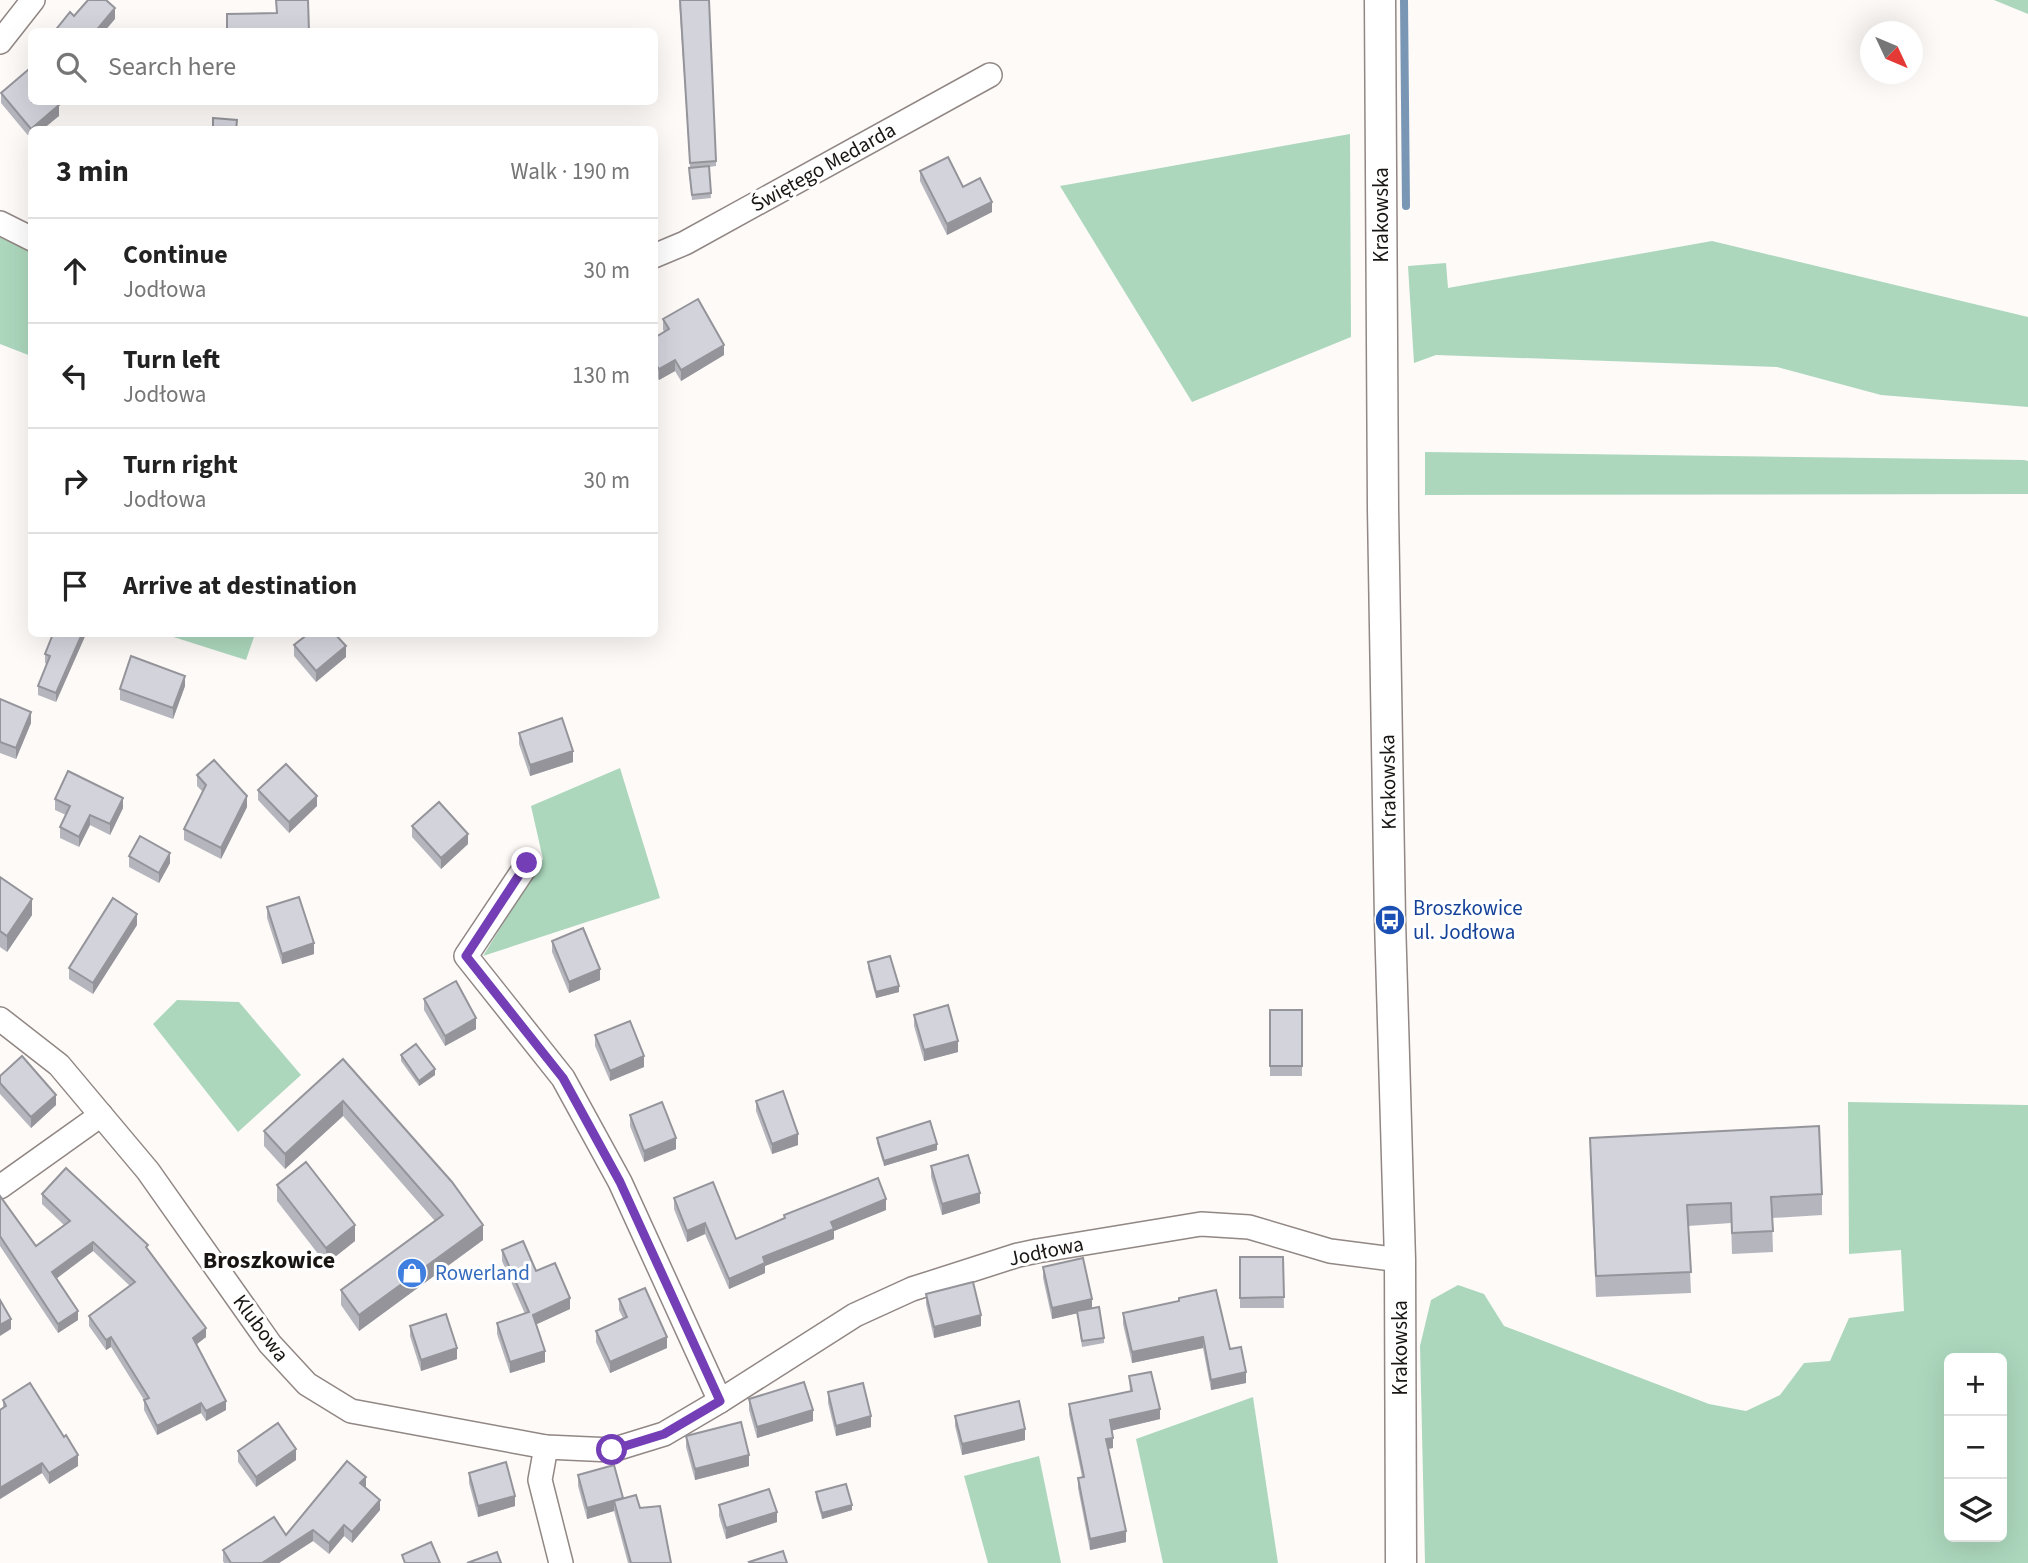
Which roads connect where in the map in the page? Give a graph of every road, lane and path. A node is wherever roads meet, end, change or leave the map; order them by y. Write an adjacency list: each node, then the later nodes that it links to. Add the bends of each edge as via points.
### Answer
1 (33, 0): 3 (street)
2 (1380, 0): 12 (street, Krakowska, via 1383,509)
3 (0, 42)
4 (990, 75): 7 (street, Świętego Medarda)
5 (0, 223): 6 (street)
6 (28, 237)
7 (658, 254)
8 (527, 863): 13 (street, via 466,956 563,1078 620,1182)
9 (0, 1019): 10 (street, Klubowa, via 60,1065)
10 (101, 1115): 11 (street); 14 (street, Klubowa, via 148,1171 270,1344 307,1384 351,1411)
11 (0, 1187)
12 (1400, 1260): 13 (street, Jodłowa, via 1330,1251 1249,1227 1201,1224 1018,1255 912,1289 855,1315); 16 (street, Krakowska)
13 (720, 1401): 14 (street, Jodłowa, via 664,1434 612,1450)
14 (546, 1447): 15 (street, via 540,1480)
15 (561, 1563)
16 (1401, 1563)

